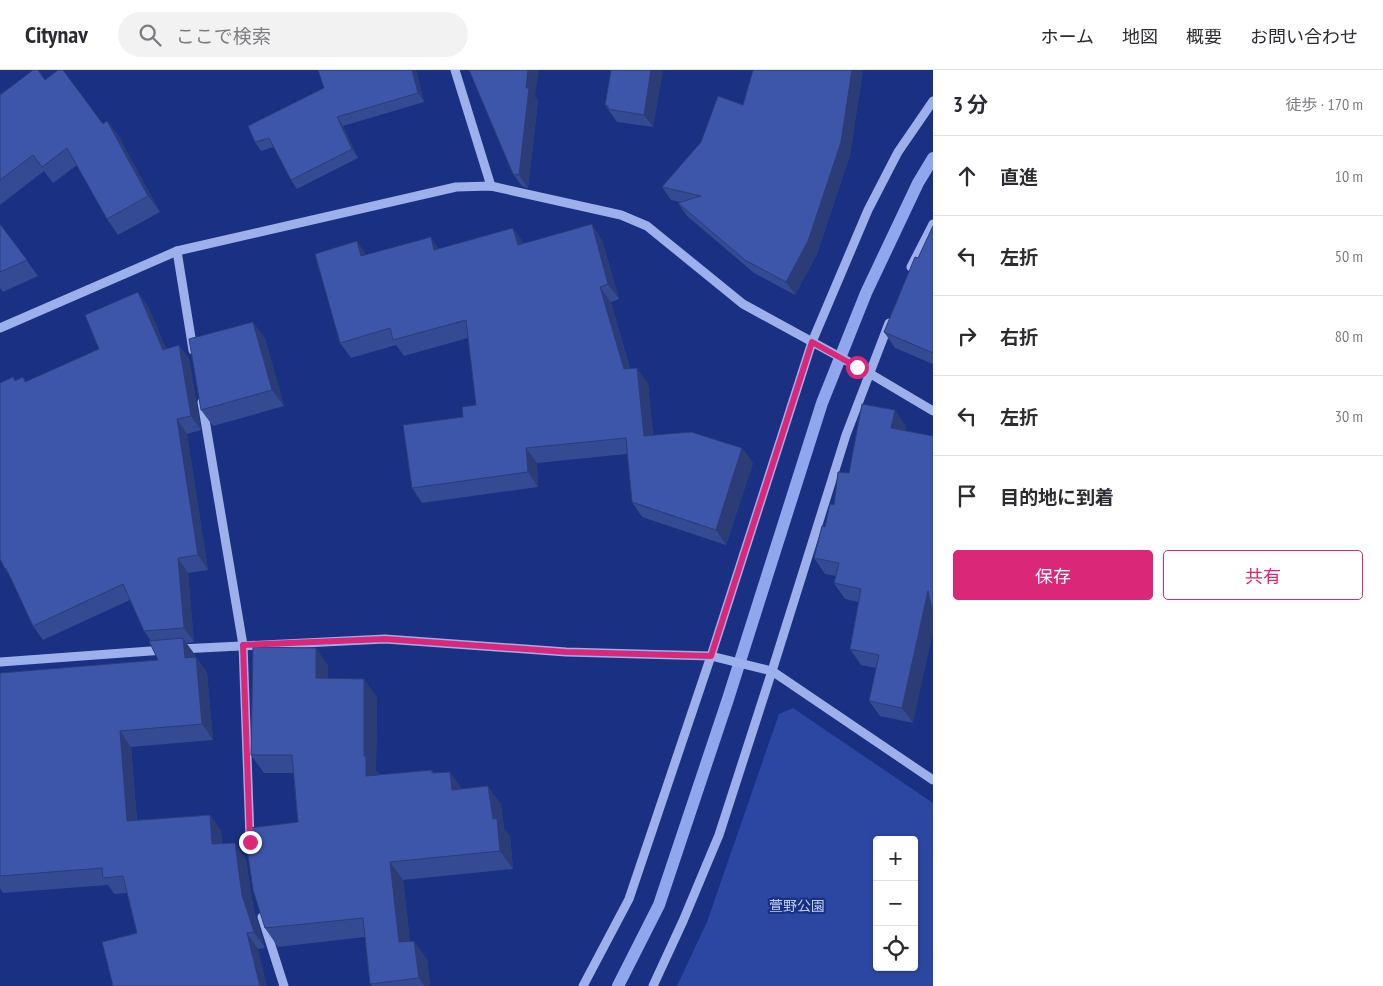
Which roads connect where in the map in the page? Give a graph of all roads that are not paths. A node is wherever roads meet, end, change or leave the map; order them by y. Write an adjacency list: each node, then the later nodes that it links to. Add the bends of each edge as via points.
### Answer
1 (456, 70): 3 (street)
2 (933, 101): 9 (street, via 898,152 868,210)
3 (491, 186): 5 (street, via 456,187); 9 (street, via 621,215 647,226 743,304)
4 (933, 224): 6 (street)
5 (177, 252): 8 (street); 10 (street)
6 (907, 276)
7 (894, 312): 11 (street)
8 (0, 328)
9 (812, 342): 11 (street); 15 (street)
10 (195, 360)
11 (869, 373): 13 (street); 17 (street, via 846,435)
12 (200, 389): 14 (street)
13 (933, 411)
14 (243, 645): 15 (street, via 385,639 566,652); 16 (street); 19 (street)
15 (711, 656): 17 (street); 22 (street, via 629,899)
16 (0, 662)
17 (772, 671): 18 (street); 23 (street, via 718,835 684,921)
18 (933, 780)
19 (252, 851)
20 (260, 910): 21 (street)
21 (284, 986)
22 (583, 986)
23 (653, 986)

